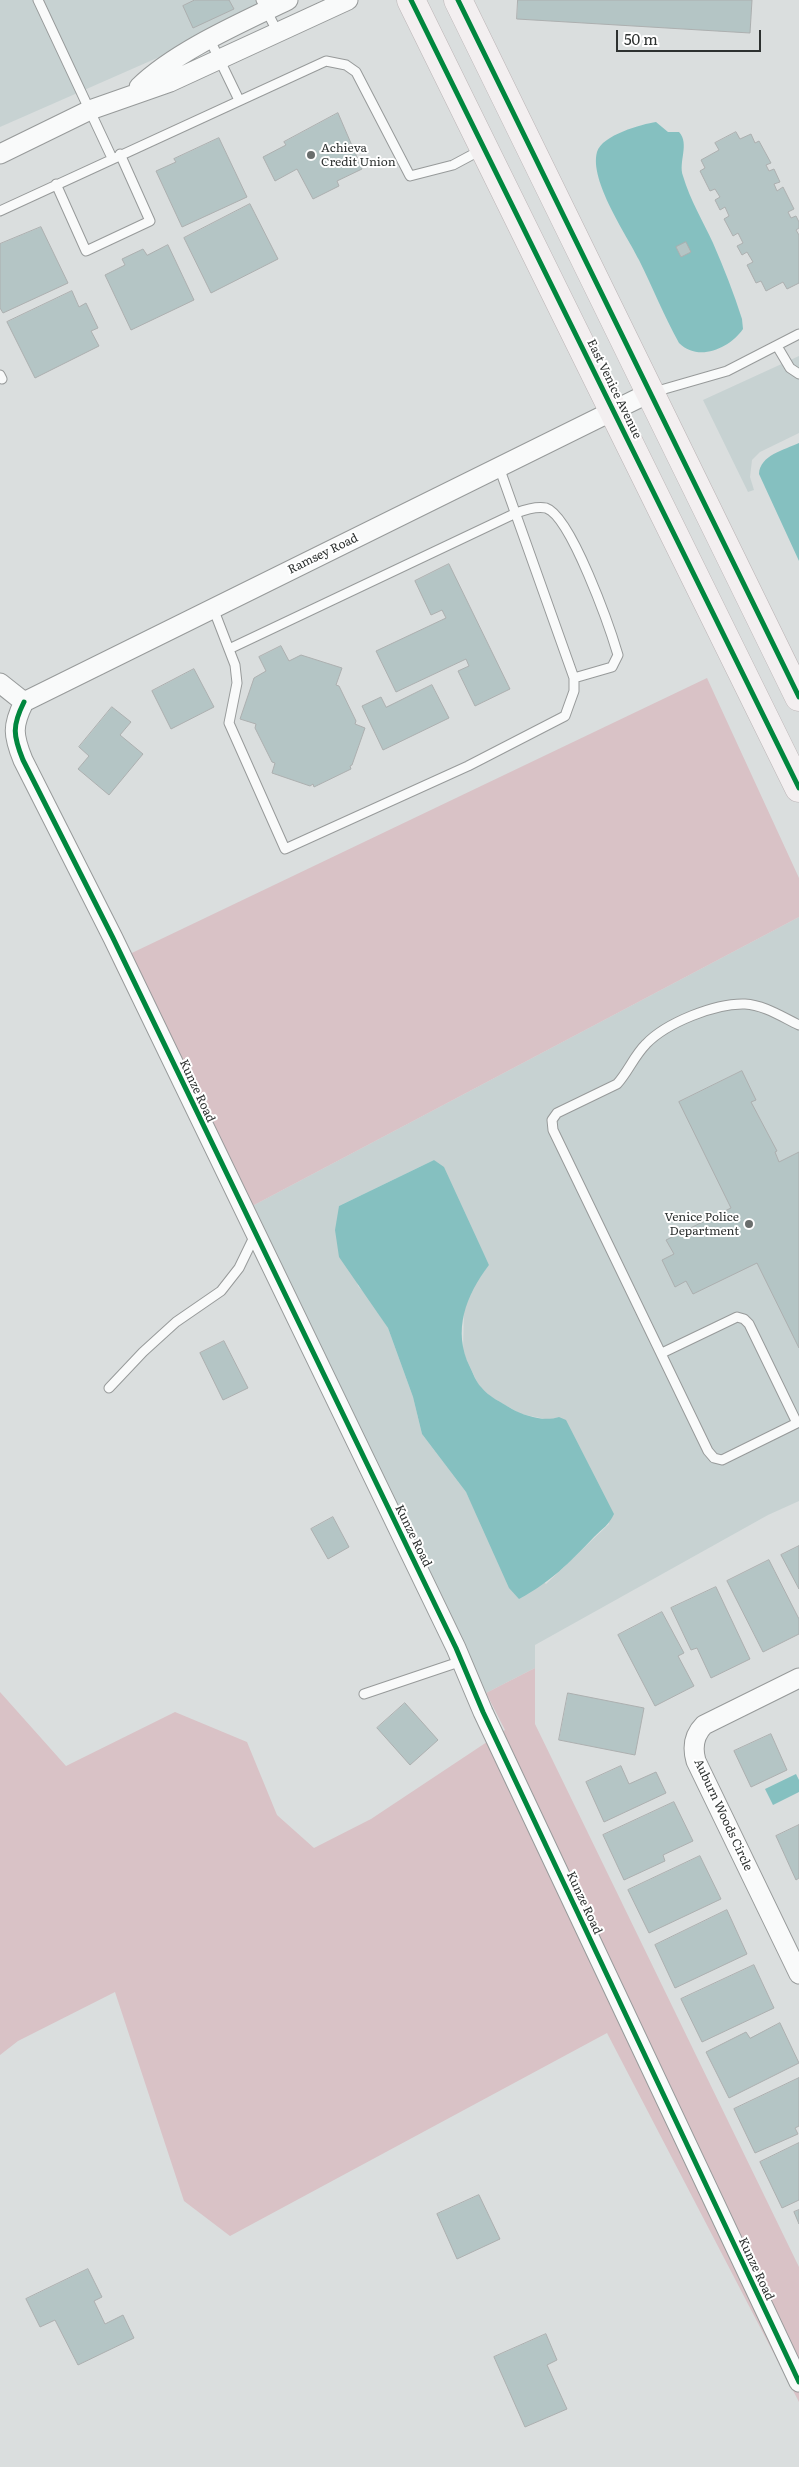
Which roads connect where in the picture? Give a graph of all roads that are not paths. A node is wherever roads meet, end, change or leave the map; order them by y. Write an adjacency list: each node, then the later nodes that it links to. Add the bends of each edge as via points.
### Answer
1 (38, 0): 12 (lane)
2 (288, 0): 6 (street)
3 (348, 0): 7 (street)
4 (411, 0): 13 (main road, East Venice Avenue)
5 (458, 0): 21 (main road)
6 (263, 5): 7 (lane); 8 (street)
7 (278, 33): 9 (street)
8 (210, 40): 9 (lane); 10 (street, via 170,63)
9 (220, 59): 10 (street, via 170,82); 11 (lane)
10 (132, 94): 12 (street)
11 (239, 100): 13 (lane, via 316,64 336,62 356,72 410,176 453,165); 15 (lane)
12 (90, 110): 14 (street); 15 (lane)
13 (484, 149): 22 (main road, East Venice Avenue)
14 (0, 154)
15 (116, 156): 16 (lane); 16 (lane, via 150,221 114,238 86,250)
16 (56, 184): 17 (lane)
17 (0, 211)
18 (799, 334): 19 (lane)
19 (777, 346): 20 (lane, via 790,368); 21 (lane, via 727,371)
20 (799, 374)
21 (649, 393): 22 (street, Ramsey Road); 29 (main road)
22 (613, 410): 23 (street, Ramsey Road); 30 (main road, East Venice Avenue)
23 (499, 467): 24 (lane); 25 (street, Ramsey Road)
24 (516, 513): 26 (lane); 27 (lane); 27 (lane, via 546,508 559,518 598,594 618,655 612,667)
25 (214, 608): 26 (lane); 31 (street, Ramsey Road)
26 (229, 649): 27 (lane, via 237,683 228,723 285,849 468,766 565,716 574,691)
27 (574, 678)
28 (0, 683): 31 (street)
29 (797, 687)
30 (754, 697): 32 (main road); 33 (main road, East Venice Avenue)
31 (24, 702): 35 (street, Kunze Road, via 15,720 15,733 23,760 113,938)
32 (799, 753)
33 (799, 788)
34 (799, 1025): 36 (lane, via 768,1010 745,1004 704,1011 647,1043 616,1084 557,1113 552,1120 553,1130)
35 (255, 1235): 37 (lane, via 239,1268 221,1291 176,1322); 39 (street, Kunze Road)
36 (662, 1353): 38 (lane, via 737,1317 744,1318); 38 (lane, via 714,1458 722,1460)
37 (108, 1388)
38 (798, 1423)
39 (462, 1662): 41 (lane); 43 (street, Kunze Road)
40 (799, 1678): 42 (street, Auburn Woods Circle, via 704,1725 693,1749)
41 (364, 1694)
42 (799, 1974)
43 (799, 2382)

